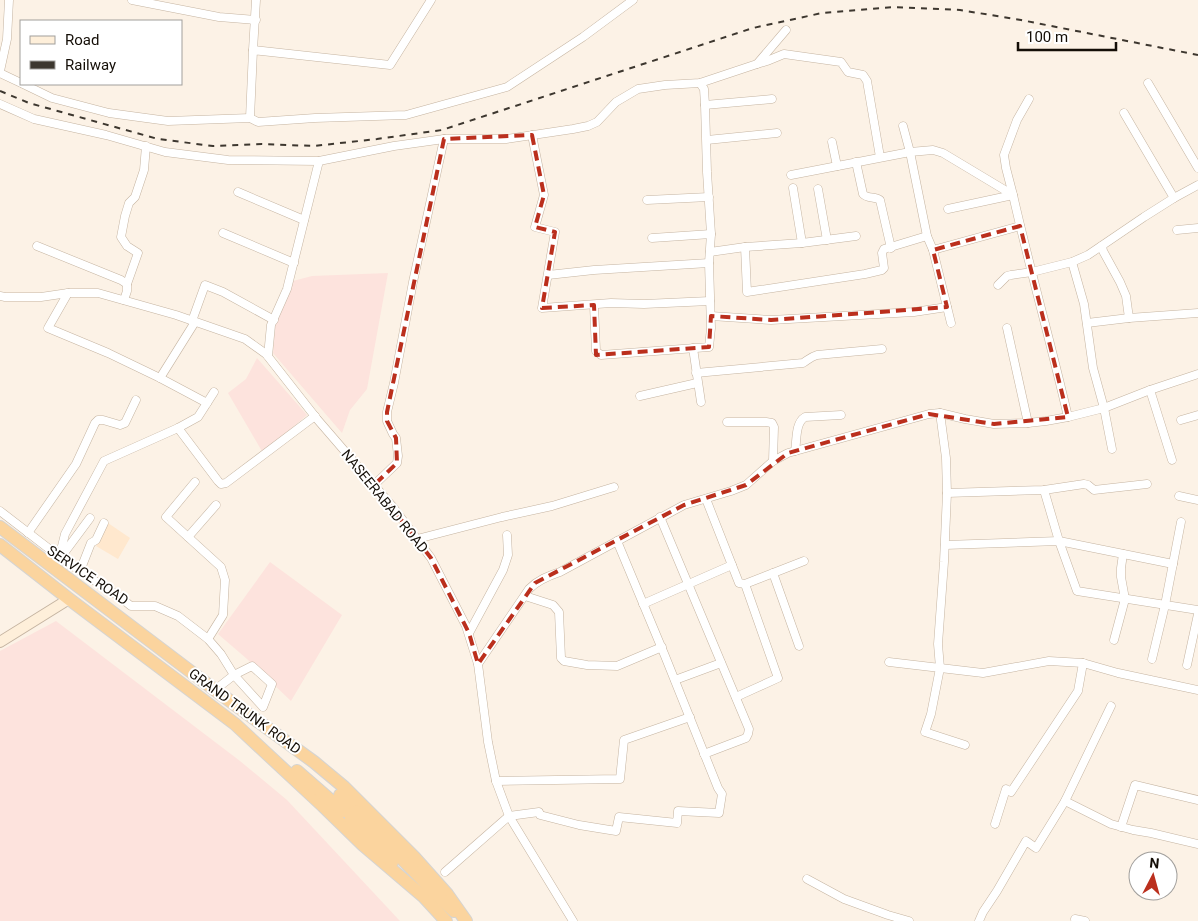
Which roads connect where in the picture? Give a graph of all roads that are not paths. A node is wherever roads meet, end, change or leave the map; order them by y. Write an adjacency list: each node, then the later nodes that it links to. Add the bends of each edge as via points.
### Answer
1 (9, 0): 10 (street, via 8,39)
2 (132, 0): 6 (street, via 219,17)
3 (256, 0): 6 (street)
4 (431, 0): 8 (street, via 390,65)
5 (633, 0): 20 (street, via 508,87 406,115 258,122)
6 (256, 20): 8 (street)
7 (786, 30): 9 (street)
8 (254, 50): 20 (street)
9 (757, 64): 12 (street); 29 (street, via 784,54 841,62 848,72 863,75 867,81)
10 (0, 72): 11 (street)
11 (20, 82)
12 (700, 83): 18 (street, via 704,89); 23 (street, via 638,89 616,102 597,122)
13 (1148, 83): 33 (street)
14 (26, 85): 20 (street, via 52,98 110,113 168,121)
15 (772, 99): 18 (street)
16 (1029, 99): 39 (street, via 1016,120 1004,155)
17 (0, 104): 27 (street, via 34,119)
18 (705, 105): 25 (street)
19 (1124, 114): 41 (street)
20 (250, 118)
21 (903, 126): 28 (street)
22 (778, 133): 25 (street)
23 (532, 135): 24 (street); 65 (street, via 544,195 535,227 555,232)
24 (444, 139): 30 (street); 111 (street, via 387,412 386,421 396,438 397,463)
25 (707, 140): 40 (street)
26 (832, 142): 32 (street)
27 (146, 146): 30 (street, via 165,152 228,160); 66 (street, via 144,170 135,198 129,203 121,237 126,246 138,253)
28 (910, 152): 29 (street); 39 (street, via 938,151); 51 (street)
29 (880, 157): 31 (street)
30 (319, 161): 44 (street)
31 (856, 162): 32 (street); 58 (street, via 863,194 880,200)
32 (838, 166): 34 (street)
33 (1198, 168)
34 (791, 175)
35 (1198, 185): 41 (street)
36 (793, 188): 54 (street)
37 (818, 189): 53 (street)
38 (238, 192): 44 (street)
39 (1013, 195): 43 (street); 45 (street)
40 (709, 197): 42 (street); 49 (street)
41 (1174, 198): 56 (street)
42 (647, 200)
43 (948, 209)
44 (304, 220): 62 (street)
45 (1020, 226): 59 (street); 64 (street)
46 (1198, 228): 47 (street)
47 (1176, 230)
48 (224, 232): 62 (street)
49 (711, 234): 52 (street); 60 (street)
50 (856, 236): 53 (street)
51 (927, 236): 58 (street); 59 (street)
52 (652, 238)
53 (827, 240): 54 (street)
54 (802, 243): 57 (street)
55 (37, 246): 66 (street)
56 (1102, 246): 61 (street); 76 (street, via 1126,296)
57 (745, 247): 58 (street, via 747,292 882,270 882,253 884,249); 60 (street)
58 (891, 248)
59 (933, 250): 73 (street)
60 (710, 252): 63 (street)
61 (1072, 262): 64 (street); 80 (street)
62 (294, 263): 77 (street)
63 (709, 263): 65 (street); 71 (street)
64 (1032, 272): 67 (street, via 1007,276); 100 (street)
65 (548, 275): 72 (street, via 542,308)
66 (127, 284): 70 (street)
67 (998, 285)
68 (68, 293): 69 (street, NASEERABAD ROAD, via 41,297); 70 (street, NASEERABAD ROAD, via 98,293); 87 (street, via 48,328)
69 (0, 296)
70 (124, 300): 78 (street, NASEERABAD ROAD)
71 (710, 301): 72 (street); 75 (street)
72 (594, 305): 82 (street, via 596,351 601,355)
73 (947, 307): 75 (street, via 914,312 771,320); 79 (street)
74 (1198, 314): 76 (street)
75 (711, 316): 82 (street, via 709,347)
76 (1129, 318): 80 (street)
77 (274, 320): 78 (street, via 205,285); 84 (street)
78 (193, 321): 84 (street, NASEERABAD ROAD, via 244,339); 87 (street)
79 (951, 323)
80 (1087, 323): 95 (street, via 1093,368)
81 (1007, 328): 103 (street)
82 (693, 348): 85 (street)
83 (882, 349): 85 (street, via 811,356 802,363)
84 (268, 356): 99 (street, NASEERABAD ROAD)
85 (696, 373): 88 (street)
86 (1198, 374): 89 (street)
87 (160, 378): 94 (street)
88 (697, 383): 91 (street); 93 (street)
89 (1150, 390): 95 (street); 107 (street)
90 (214, 392): 94 (street)
91 (640, 396)
92 (136, 400): 125 (street, via 123,425 103,420 95,423 76,464)
93 (701, 402)
94 (207, 403): 104 (street, via 198,417)
95 (1104, 408): 100 (street); 105 (street)
96 (940, 413): 103 (street, via 994,424); 106 (street); 114 (street)
97 (841, 415): 106 (street, via 804,417 798,424)
98 (1198, 415): 101 (street)
99 (315, 416): 104 (street, via 221,484); 111 (street, NASEERABAD ROAD)
100 (1068, 417): 103 (street)
101 (1181, 420)
102 (727, 422): 108 (street, via 772,423)
103 (1028, 423)
104 (178, 428): 136 (street, via 104,461 65,534)
105 (1112, 449)
106 (795, 451): 108 (street)
107 (1172, 460)
108 (773, 461): 117 (street, via 746,485)
109 (195, 482): 128 (street, via 166,517)
110 (1147, 484): 113 (street, via 1094,490 1084,484)
111 (374, 485): 129 (street, NASEERABAD ROAD)
112 (614, 487): 129 (street, via 552,506)
113 (1044, 490): 114 (street); 131 (street)
114 (947, 493): 134 (street)
115 (1179, 496): 116 (street)
116 (1198, 498)
117 (706, 499): 120 (street); 139 (street)
118 (216, 505): 128 (street)
119 (0, 512): 125 (street, SERVICE ROAD)
120 (660, 517): 130 (street); 142 (street)
121 (90, 518): 126 (street)
122 (1181, 522): 138 (street)
123 (104, 523): 132 (street, via 96,540)
124 (0, 527): 165 (highway, GRAND TRUNK ROAD)
125 (28, 533): 136 (street, SERVICE ROAD)
126 (80, 533): 132 (street); 136 (street)
127 (507, 535): 150 (street, via 508,555 503,570)
128 (188, 537): 151 (street, via 221,567 225,580 223,615)
129 (417, 539): 150 (street, NASEERABAD ROAD, via 431,558)
130 (617, 541): 144 (street, via 540,580); 147 (street)
131 (1059, 541): 134 (street); 135 (street); 145 (street, via 1077,591)
132 (91, 543): 140 (street)
133 (0, 545): 146 (highway, GRAND TRUNK ROAD)
134 (945, 545): 162 (street, via 938,644)
135 (1123, 554): 138 (street); 145 (street, via 1120,577)
136 (63, 556): 140 (street, SERVICE ROAD)
137 (804, 561): 141 (street)
138 (1173, 564): 148 (street)
139 (732, 565): 142 (street); 143 (street, via 739,583)
140 (80, 571): 151 (street, SERVICE ROAD, via 131,606 155,606 178,616)
141 (773, 573): 143 (street); 154 (street)
142 (688, 584): 147 (street); 157 (street)
143 (744, 584): 167 (street, via 778,678)
144 (525, 596): 155 (street, via 553,604 559,612 561,658 564,662 617,666); 159 (street)
145 (1125, 598): 148 (street); 152 (street)
146 (69, 599): 153 (main road); 171 (highway, GRAND TRUNK ROAD)
147 (643, 604): 155 (street)
148 (1165, 605): 149 (street); 156 (street)
149 (1198, 612): 161 (street)
150 (469, 633): 159 (street, NASEERABAD ROAD)
151 (208, 639): 163 (street, SERVICE ROAD)
152 (1114, 640)
153 (0, 642)
154 (799, 646)
155 (662, 647): 164 (street)
156 (1152, 658)
157 (721, 662): 164 (street); 167 (street)
158 (889, 662): 162 (street)
159 (478, 664): 174 (street, NASEERABAD ROAD)
160 (1082, 664): 162 (street, via 1049,661 983,673); 166 (street); 178 (street, via 1078,691 1011,792 1006,789)
161 (1187, 665)
162 (940, 668): 172 (street, via 925,732)
163 (234, 675): 163 (street, SERVICE ROAD, via 252,666 272,684 263,707); 165 (street)
164 (675, 680): 169 (street)
165 (215, 690): 170 (highway, GRAND TRUNK ROAD)
166 (1198, 690)
167 (736, 698): 173 (street, via 749,729 746,738)
168 (1112, 706): 176 (street)
169 (690, 717): 173 (street); 174 (street, via 624,740 620,779)
170 (258, 721): 171 (highway, via 350,804 350,809 343,811); 185 (highway, GRAND TRUNK ROAD, via 344,787 414,857)
171 (235, 724): 183 (highway, GRAND TRUNK ROAD, via 363,846)
172 (965, 745)
173 (704, 754): 177 (street, via 722,794 719,813 678,811 677,823 619,817 616,830 579,825 540,815 539,812)
174 (496, 781): 177 (street, NASEERABAD ROAD)
175 (1198, 800): 179 (street, via 1135,785)
176 (1065, 801): 179 (street); 189 (street, via 1036,848 1026,842)
177 (509, 816): 181 (street); 187 (street, NASEERABAD ROAD)
178 (994, 824)
179 (1121, 827): 180 (street)
180 (1198, 844)
181 (445, 872)
182 (807, 879): 188 (street, via 844,899)
183 (424, 897): 185 (highway, via 351,819 352,813 358,812); 186 (highway, GRAND TRUNK ROAD)
184 (1075, 919): 190 (street)
185 (465, 920)
186 (446, 921)
187 (572, 921)
188 (910, 921)
189 (979, 921)
190 (1086, 921)

